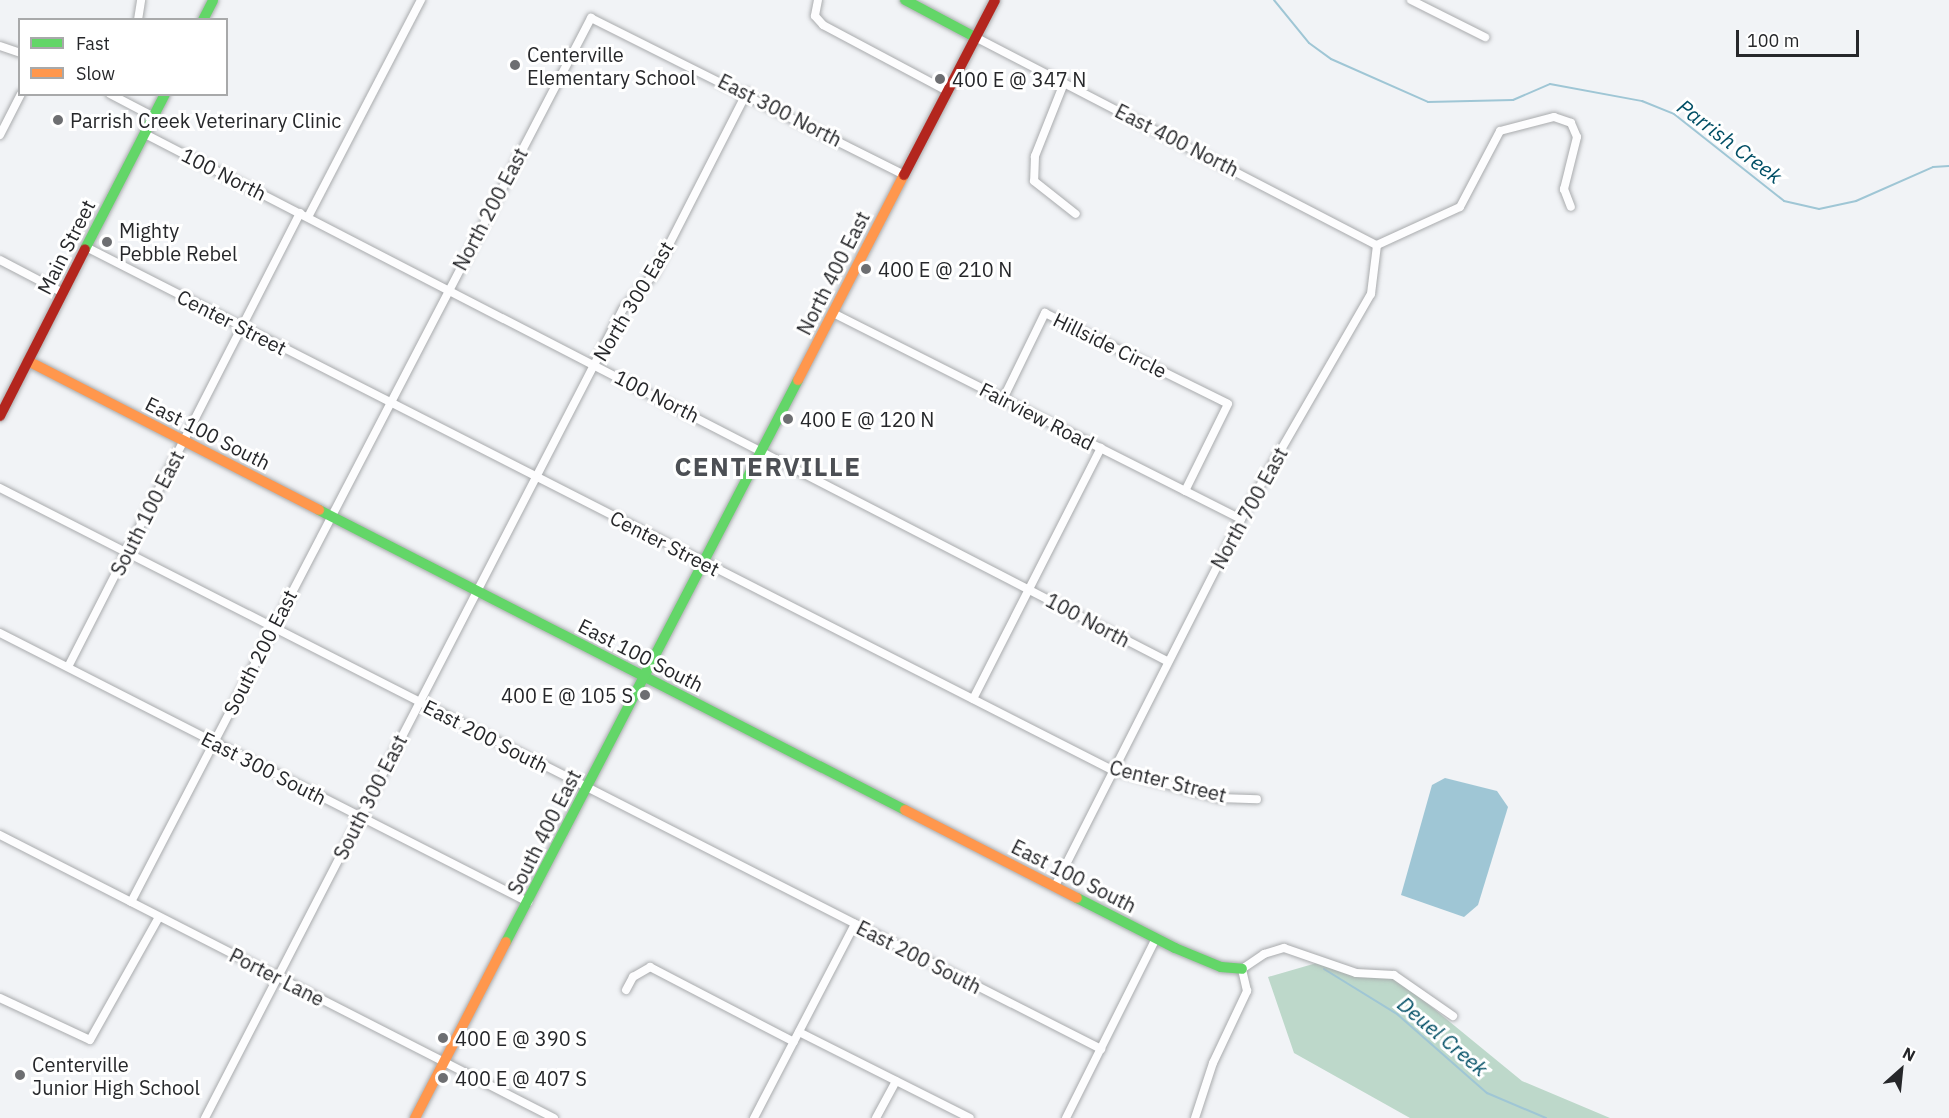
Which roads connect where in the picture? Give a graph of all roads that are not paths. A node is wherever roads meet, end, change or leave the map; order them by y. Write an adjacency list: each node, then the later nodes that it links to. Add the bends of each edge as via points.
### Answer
1 (141, 0): 8 (street)
2 (213, 0): 9 (street)
3 (421, 0): 27 (street, South 100 East)
4 (818, 0): 16 (street, via 815,16 826,27)
5 (905, 0): 11 (street)
6 (995, 0): 11 (street, North 400 East)
7 (1411, 0): 12 (street)
8 (138, 18)
9 (204, 18)
10 (591, 18): 17 (street, East 300 North); 31 (street, North 200 East)
11 (975, 37): 15 (street, East 400 North); 16 (street, North 400 East)
12 (1485, 37)
13 (0, 46): 14 (street)
14 (18, 52)
15 (1064, 83): 26 (street, via 1035,156 1034,181); 28 (street, East 400 North)
16 (947, 91): 24 (street, North 400 East)
17 (747, 92): 24 (street, East 300 North); 36 (street, North 300 East, via 654,274 623,309)
18 (20, 96): 23 (street)
19 (114, 96): 21 (street)
20 (164, 96): 21 (street, Main Street)
21 (154, 117): 22 (street, Main Street)
22 (145, 134): 27 (street, 100 North); 29 (street, Main Street)
23 (0, 135)
24 (903, 174): 33 (street, North 400 East)
25 (1571, 207): 28 (street, via 1564,189 1577,137 1571,123 1554,117 1500,131 1460,207)
26 (1076, 214)
27 (304, 215): 31 (street, 100 North); 34 (street, South 100 East)
28 (1377, 245): 47 (street, North 700 East, via 1371,294)
29 (86, 247): 32 (street, Main Street); 34 (street, Center Street)
30 (0, 260): 32 (street)
31 (447, 289): 36 (street, 100 North); 38 (street, North 200 East)
32 (63, 293): 35 (street, Main Street)
33 (832, 313): 37 (street, Fairview Road); 42 (street, North 400 East)
34 (244, 328): 38 (street, Center Street); 40 (street, South 100 East)
35 (28, 361): 39 (street, Main Street); 40 (street, East 100 South)
36 (595, 363): 42 (street, 100 North); 43 (street, North 300 East)
37 (1003, 399): 41 (street, Fairview Road); 45 (street, Hillside Circle, via 1046,313 1228,404)
38 (390, 402): 43 (street, Center Street); 46 (street, South 200 East)
39 (0, 416)
40 (184, 441): 46 (street, East 100 South); 48 (street, South 100 East)
41 (1101, 448): 45 (street, Fairview Road); 50 (street)
42 (762, 450): 49 (street, North 400 East); 50 (street, 100 North)
43 (535, 476): 49 (street, Center Street); 51 (street, South 300 East)
44 (0, 488): 48 (street, East 200 South)
45 (1185, 491): 47 (street, Fairview Road)
46 (331, 516): 51 (street, East 100 South); 52 (street, South 200 East)
47 (1241, 519): 54 (street, North 700 East)
48 (126, 552): 52 (street, East 200 South); 55 (street, South 100 East)
49 (704, 562): 56 (street, South 400 East); 57 (street, Center Street)
50 (1029, 589): 54 (street, 100 North); 57 (street)
51 (477, 591): 56 (street, East 100 South); 58 (street, South 300 East)
52 (273, 627): 58 (street, East 200 South); 59 (street, South 200 East)
53 (0, 633): 55 (street, East 300 South)
54 (1167, 661): 60 (street, North 700 East)
55 (68, 668): 59 (street, East 300 South)
56 (645, 677): 61 (street, South 400 East); 65 (street, East 100 South)
57 (973, 699): 60 (street, Center Street)
58 (419, 702): 61 (street, East 200 South); 63 (street, South 300 East)
59 (214, 742): 63 (street, East 300 South); 66 (street, South 200 East)
60 (1112, 770): 62 (street, Center Street, via 1219,798); 65 (street, North 700 East)
61 (587, 788): 67 (street, South 400 East); 69 (street, East 200 South)
62 (1257, 800)
63 (360, 816): 67 (street, East 300 South); 72 (street, South 300 East)
64 (0, 835): 66 (street, Porter Lane)
65 (1054, 886): 70 (street, East 100 South)
66 (131, 902): 68 (street, Porter Lane)
67 (528, 902): 79 (street, South 400 East)
68 (159, 917): 72 (street, Porter Lane); 74 (street, via 90,1040)
69 (855, 924): 76 (street); 78 (street, East 200 South)
70 (1156, 938): 71 (street, East 100 South, via 1221,967); 78 (street)
71 (1242, 969): 75 (street, via 1284,948 1356,973 1404,978); 88 (street, via 1247,991 1212,1063)
72 (277, 977): 79 (street, Porter Lane); 81 (street, South 300 East)
73 (626, 990): 77 (street, via 633,977 650,968)
74 (0, 998)
75 (1454, 1016)
76 (799, 1032): 77 (street); 80 (street)
77 (794, 1042): 84 (street)
78 (1101, 1049): 87 (street)
79 (444, 1063): 82 (street, South 400 East); 83 (street, Porter Lane)
80 (896, 1081): 85 (street); 86 (street)
81 (204, 1118)
82 (415, 1118)
83 (554, 1118)
84 (754, 1118)
85 (876, 1118)
86 (970, 1118)
87 (1066, 1118)
88 (1195, 1118)

